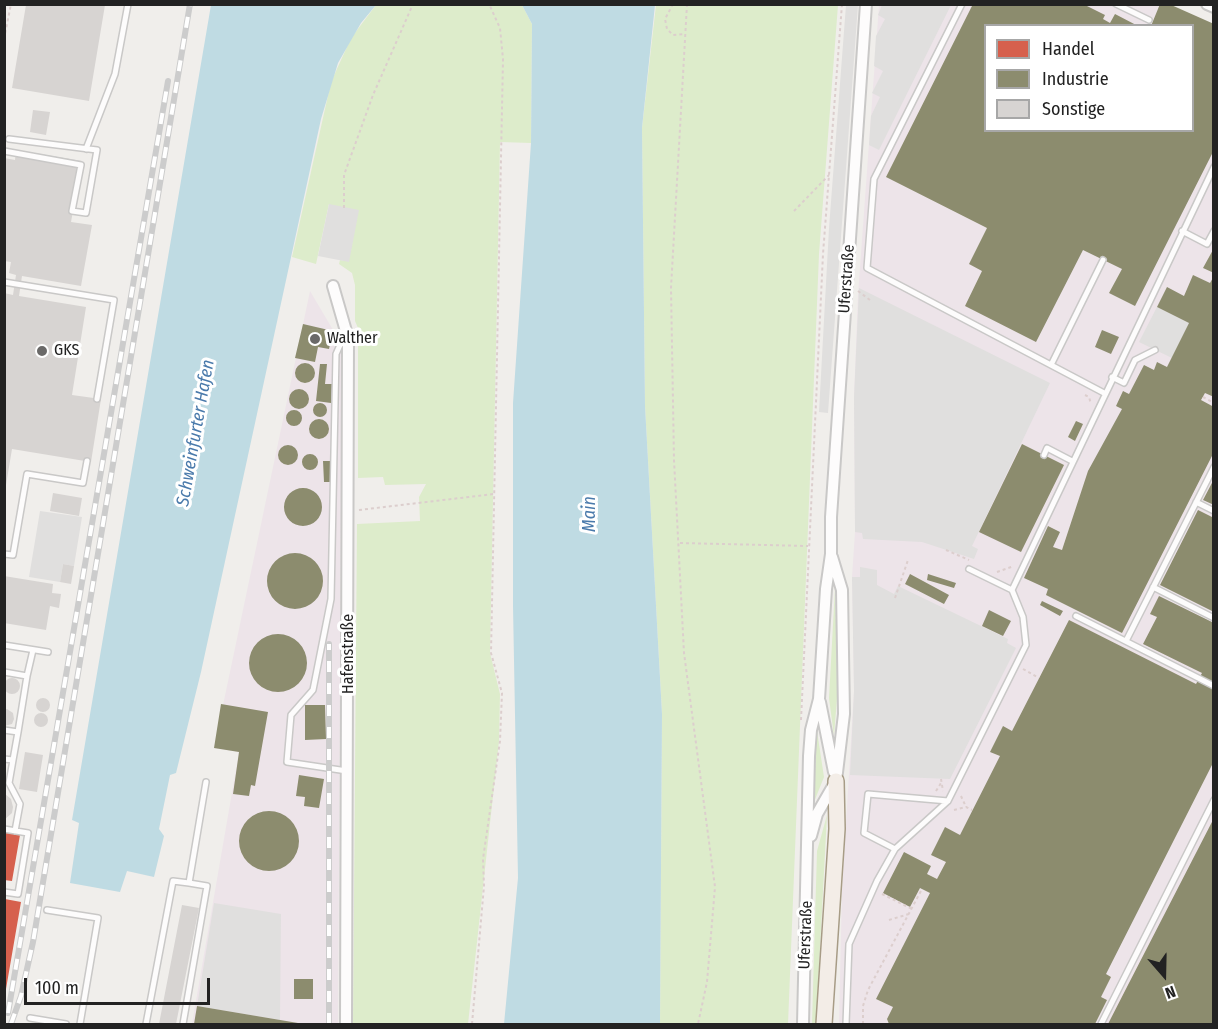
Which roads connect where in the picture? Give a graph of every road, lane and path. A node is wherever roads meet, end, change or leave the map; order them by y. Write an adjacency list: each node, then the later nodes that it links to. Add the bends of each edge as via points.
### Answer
1 (11, 4): 15 (path)
2 (128, 4): 17 (lane, via 115,75)
3 (412, 4): 21 (path, via 344,175)
4 (489, 4): 44 (path, via 500,28 503,58)
5 (674, 4): 14 (path, via 665,20 667,29 673,35)
6 (687, 4): 14 (path)
7 (842, 4): 20 (path)
8 (866, 4): 52 (street, Uferstraße)
9 (962, 4): 30 (lane, via 874,179 867,268)
10 (1116, 4): 13 (lane)
11 (1207, 4): 12 (street)
12 (1214, 7)
13 (1149, 20)
14 (685, 34): 48 (path, via 671,288 674,460)
15 (4, 39)
16 (9, 139): 17 (lane)
17 (86, 149): 18 (lane, via 97,150 86,213 72,211 81,165)
18 (4, 151)
19 (1214, 167): 23 (lane)
20 (829, 175): 22 (path); 49 (path)
21 (344, 208)
22 (794, 211)
23 (1182, 231): 24 (lane, via 1207,244); 31 (lane)
24 (1214, 231)
25 (1103, 260): 30 (lane)
26 (4, 282): 35 (lane, via 114,300)
27 (333, 286): 28 (street, Hafenstraße)
28 (348, 338): 38 (lane, via 336,354); 39 (street, Hafenstraße)
29 (1155, 350): 31 (lane, via 1136,360 1124,383)
30 (1051, 364): 32 (lane)
31 (1112, 377): 32 (lane)
32 (1104, 393): 42 (lane)
33 (1085, 395): 37 (path)
34 (1203, 397): 36 (path)
35 (97, 399)
36 (1214, 404)
37 (1092, 407)
38 (334, 419): 39 (lane); 76 (lane, via 331,599 313,690 291,715 287,762)
39 (348, 420): 46 (street, Hafenstraße)
40 (1044, 455): 42 (lane, via 1047,448)
41 (87, 461): 51 (lane, via 83,483 27,474 13,555)
42 (1072, 461): 57 (lane)
43 (1214, 467): 45 (lane)
44 (494, 494): 46 (path); 101 (path, via 491,653 502,693 501,741 483,859)
45 (1196, 502): 47 (lane); 56 (lane)
46 (349, 511): 76 (street, Hafenstraße)
47 (1214, 511)
48 (680, 543): 49 (path); 102 (path, via 684,652 715,887)
49 (808, 546): 71 (path)
50 (946, 550): 54 (path)
51 (4, 554)
52 (831, 554): 70 (street, Uferstraße); 78 (street, Uferstraße, via 842,590 844,682)
53 (908, 560): 58 (path)
54 (971, 561)
55 (969, 569): 57 (lane)
56 (1153, 587): 60 (lane); 61 (lane)
57 (1012, 590): 83 (lane, via 1023,617 1026,645)
58 (895, 598)
59 (1076, 616): 61 (lane)
60 (1214, 618)
61 (1126, 641): 69 (lane)
62 (4, 645): 63 (lane)
63 (33, 650): 64 (lane); 67 (lane)
64 (48, 652)
65 (1021, 668): 68 (path)
66 (4, 672): 67 (lane)
67 (27, 676): 73 (lane)
68 (1039, 678)
69 (1214, 686)
70 (819, 699): 78 (street, Uferstraße); 87 (street, Uferstraße, via 810,739)
71 (800, 725)
72 (4, 730): 73 (lane)
73 (18, 732): 75 (lane)
74 (4, 759): 75 (lane)
75 (13, 760): 86 (lane, via 9,783 20,804)
76 (349, 771): 100 (street, Hafenstraße)
77 (941, 779): 80 (path)
78 (836, 781): 87 (street, Uferstraße, via 817,814); 104 (main road, via 837,829)
79 (206, 782): 89 (lane)
80 (943, 791)
81 (960, 794): 84 (path, via 963,804 971,809)
82 (1214, 800): 107 (lane)
83 (948, 801): 88 (lane); 88 (lane, via 868,794 864,833)
84 (954, 810)
85 (4, 829): 86 (lane)
86 (15, 831): 91 (lane, via 28,833 18,894)
87 (808, 845): 103 (street, Uferstraße)
88 (895, 849): 105 (lane, via 849,944)
89 (189, 883): 98 (lane, via 173,881); 99 (lane, via 207,886)
90 (922, 889): 93 (path)
91 (4, 892)
92 (47, 910): 97 (lane, via 98,918)
93 (909, 914): 94 (path); 106 (path, via 865,998)
94 (889, 920)
95 (30, 1018): 96 (lane)
96 (66, 1024)
97 (80, 1024)
98 (146, 1024)
99 (183, 1024)
100 (346, 1024)
101 (472, 1024)
102 (698, 1024)
103 (803, 1024)
104 (824, 1024)
105 (846, 1024)
106 (863, 1024)
107 (1101, 1024)

